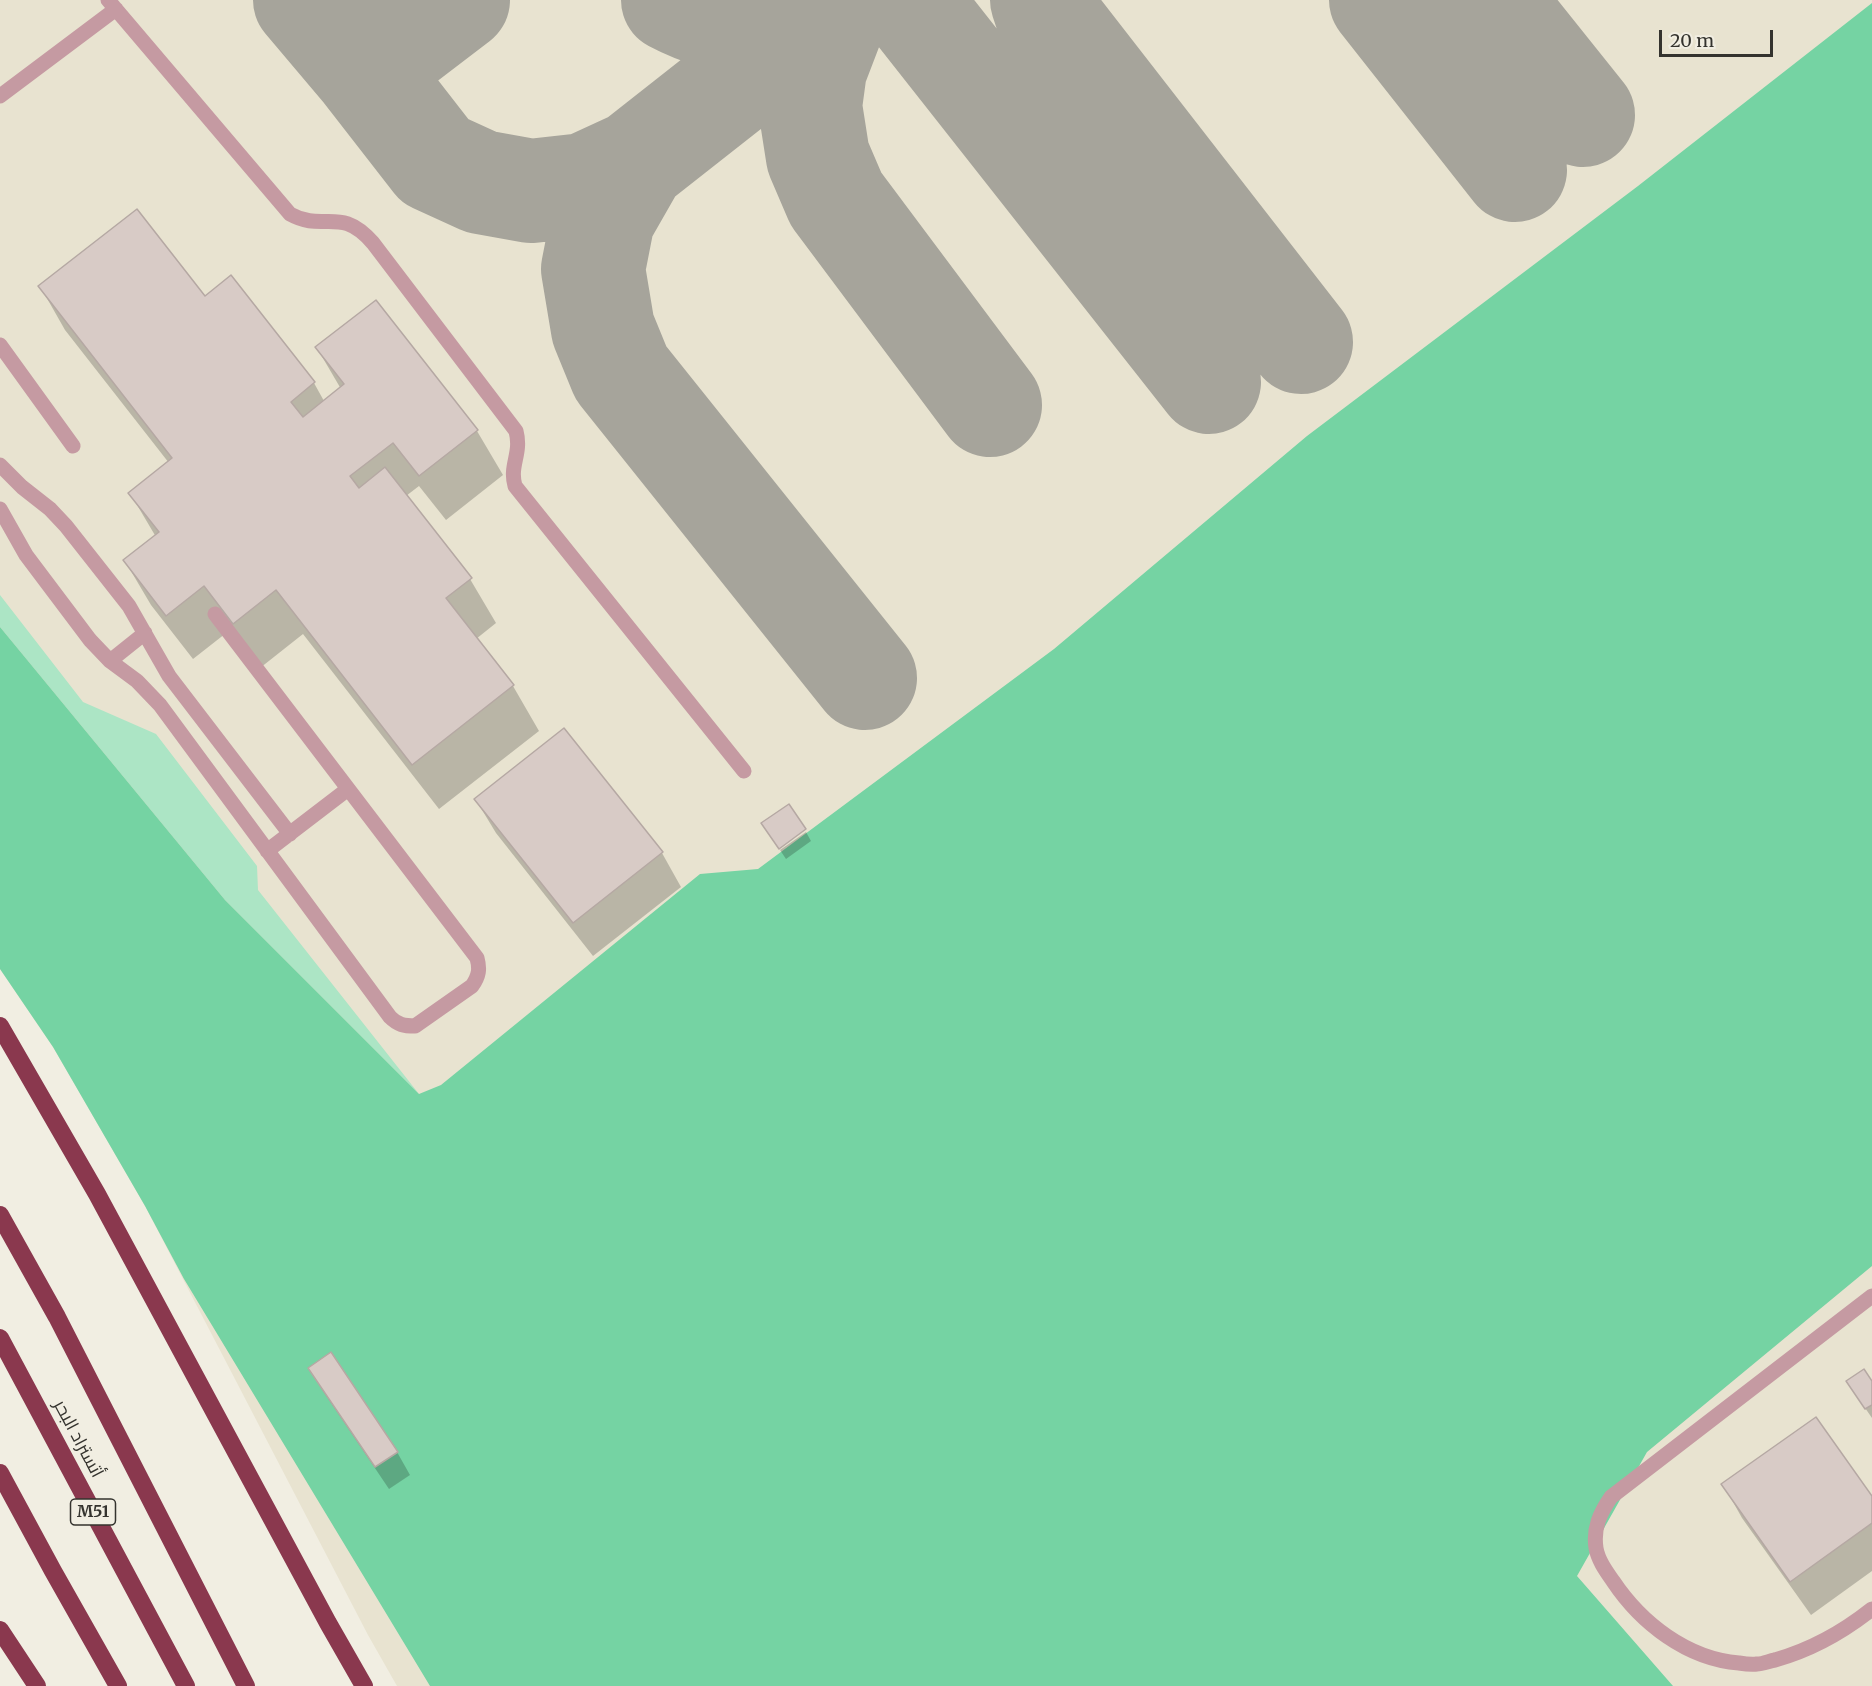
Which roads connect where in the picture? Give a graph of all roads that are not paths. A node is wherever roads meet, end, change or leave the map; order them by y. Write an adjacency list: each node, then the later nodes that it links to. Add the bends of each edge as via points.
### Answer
1 (112, 5): 2 (lane); 10 (lane, via 290,214 302,220 342,221 354,225 369,238 516,431 519,442 513,470 515,486)
2 (0, 96)
3 (1, 349): 4 (lane)
4 (73, 446)
5 (0, 465): 8 (lane, via 62,522 129,606)
6 (0, 508): 9 (lane, via 26,555 90,640)
7 (215, 614): 11 (lane)
8 (145, 633): 9 (lane); 12 (lane, via 169,676)
9 (110, 660): 13 (lane, via 160,705)
10 (744, 771)
11 (348, 789): 12 (lane); 13 (lane, via 477,958 480,968 472,986 416,1026 397,1024)
12 (290, 834): 13 (lane)
13 (267, 851)
14 (0, 1026): 25 (highway, via 97,1194)
15 (0, 1215): 24 (highway, via 57,1317)
16 (1872, 1296): 19 (lane, via 1611,1497 1600,1513 1595,1532 1596,1550 1604,1567 1632,1606 1676,1643 1701,1655 1757,1665 1822,1642)
17 (0, 1338): 23 (highway, أتستراد البحر / M51)
18 (0, 1473): 22 (highway)
19 (1872, 1610)
20 (0, 1630): 21 (highway)
21 (37, 1686)
22 (118, 1686)
23 (186, 1686)
24 (246, 1686)
25 (364, 1686)

